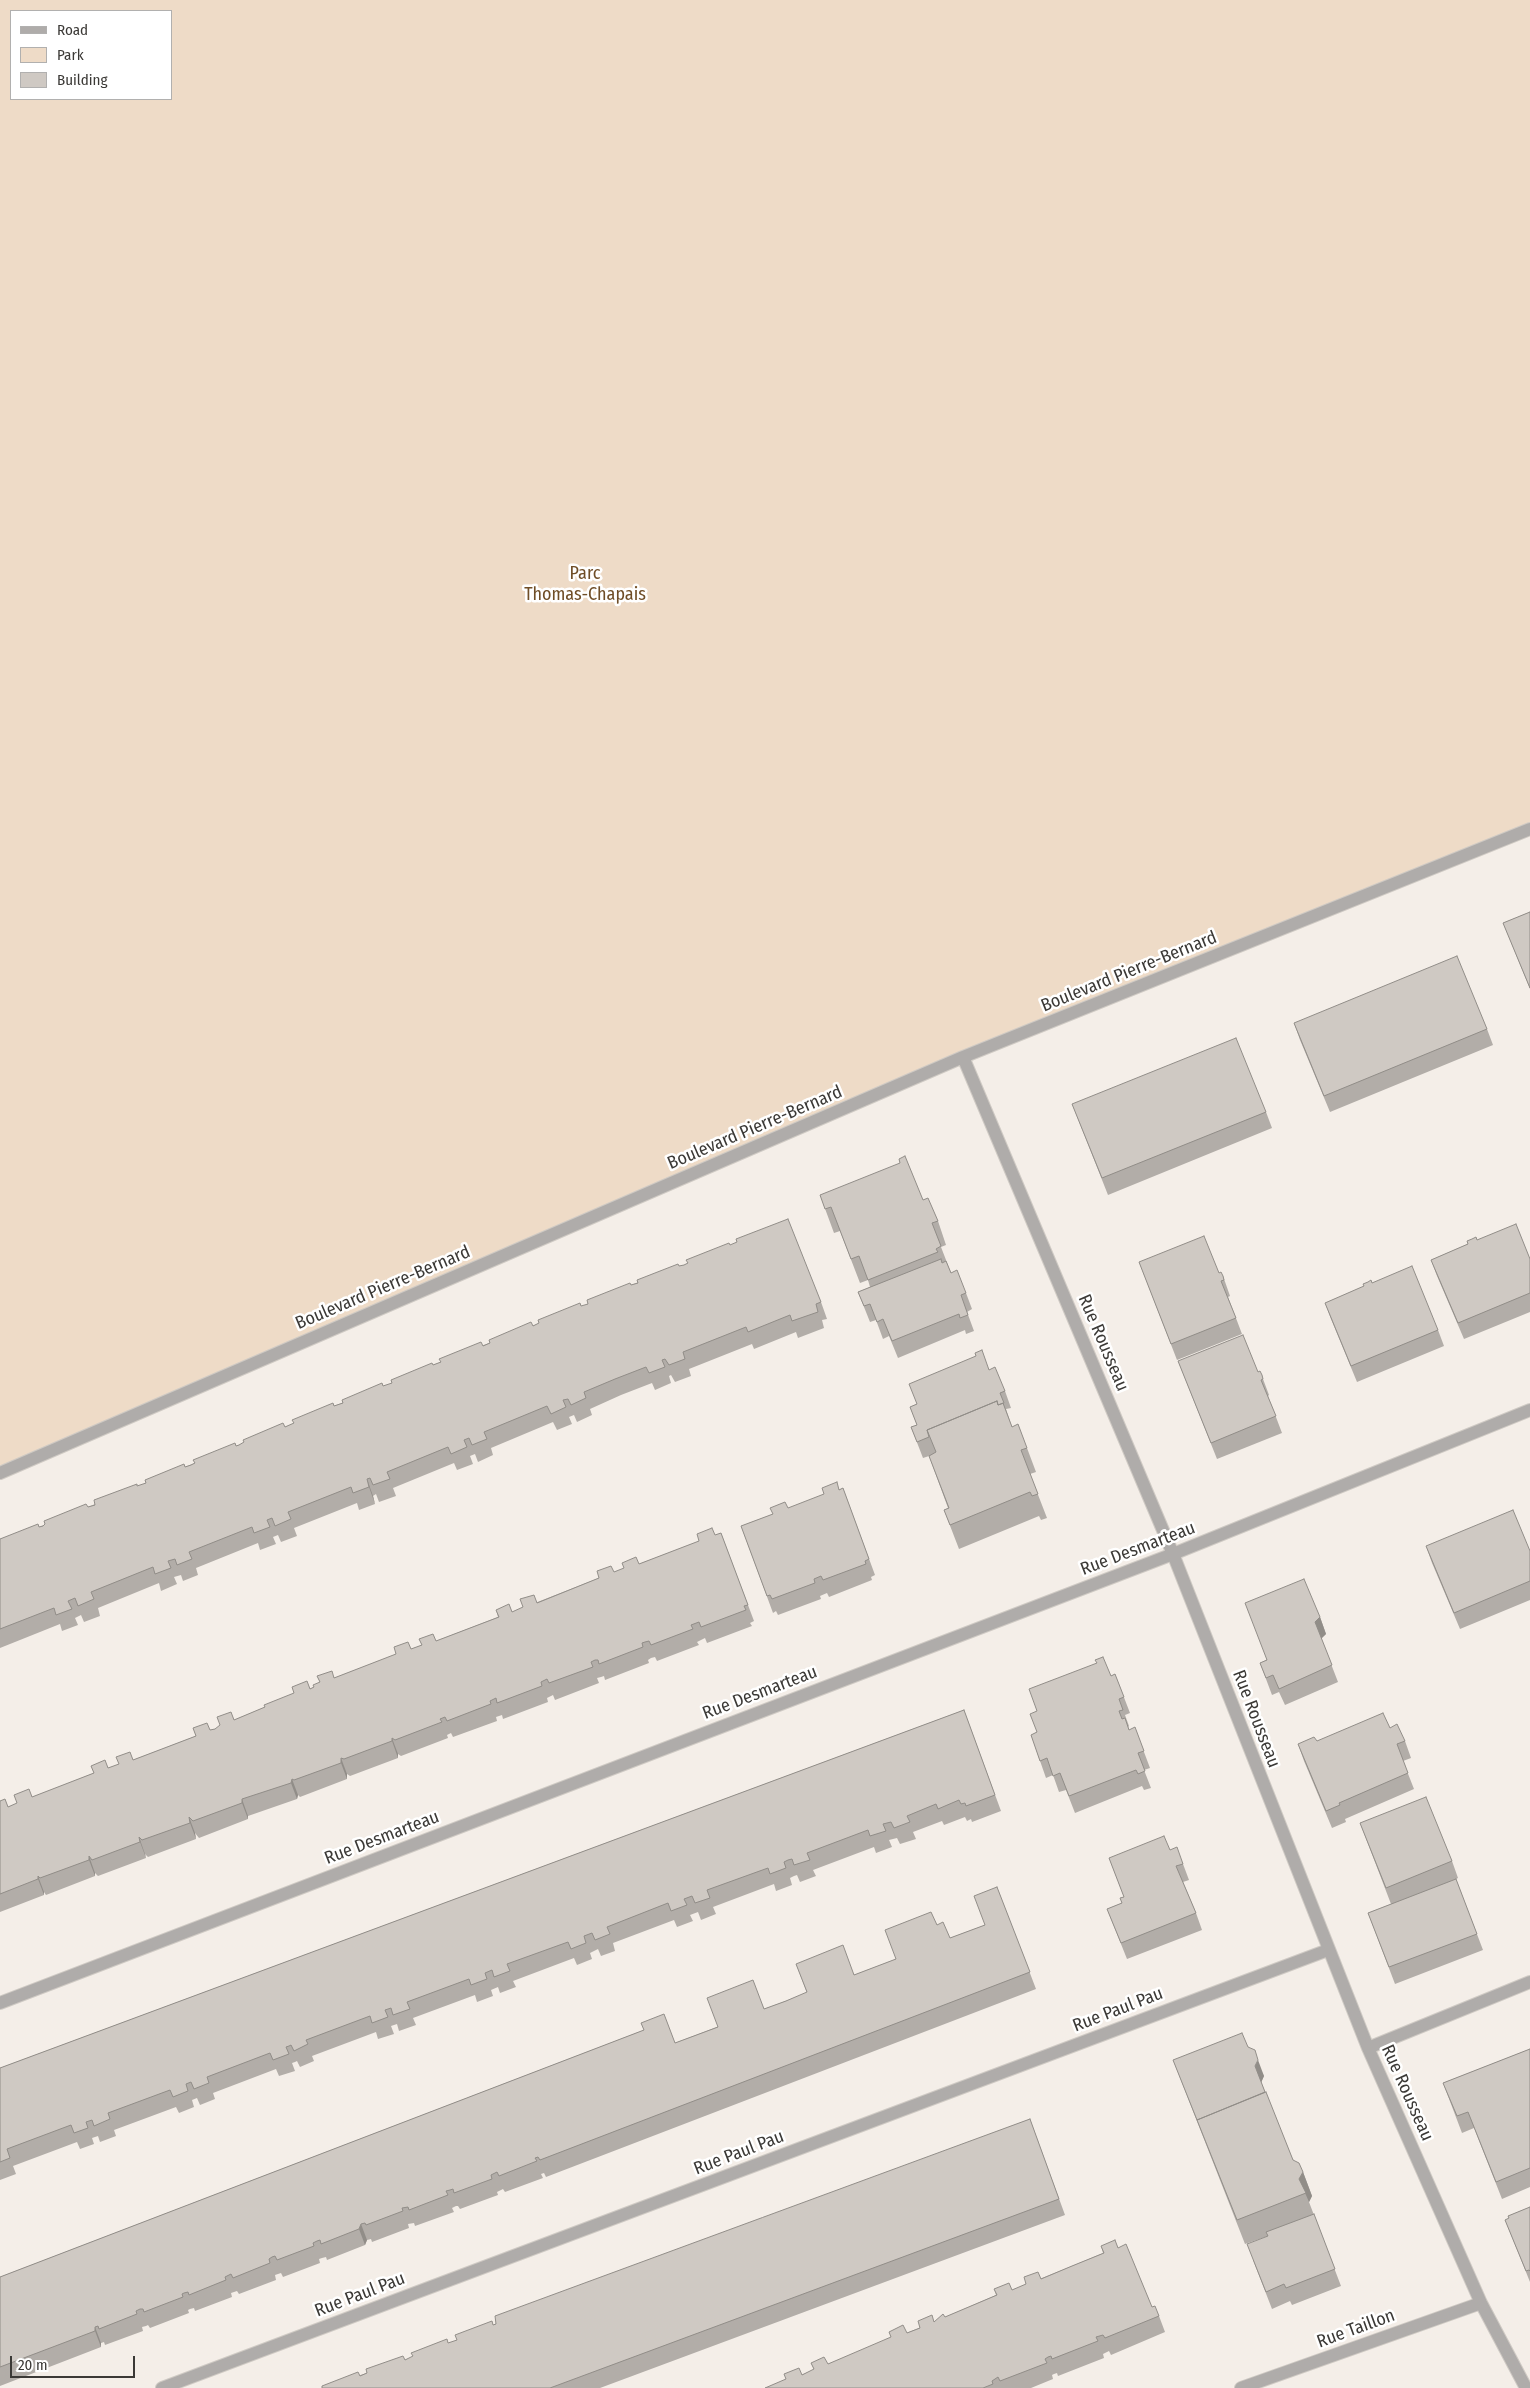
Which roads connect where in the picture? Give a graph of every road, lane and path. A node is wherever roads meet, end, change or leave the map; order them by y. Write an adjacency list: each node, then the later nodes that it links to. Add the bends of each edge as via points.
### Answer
1 (1530, 828): 2 (street, Boulevard Pierre-Bernard)
2 (963, 1057): 4 (street, Boulevard Pierre-Bernard); 5 (street, Rue Rousseau)
3 (1530, 1410): 5 (street, Rue Desmarteau)
4 (0, 1473)
5 (1173, 1554): 6 (street, Rue Rousseau); 8 (street, Rue Desmarteau)
6 (1328, 1950): 9 (street, Rue Rousseau); 11 (street, Rue Paul Pau)
7 (1530, 1982): 9 (street)
8 (0, 2002)
9 (1368, 2048): 10 (street, Rue Rousseau)
10 (1481, 2303): 12 (street, Rue Taillon); 13 (street, Rue Rousseau)
11 (162, 2388)
12 (1242, 2388)
13 (1526, 2388)

